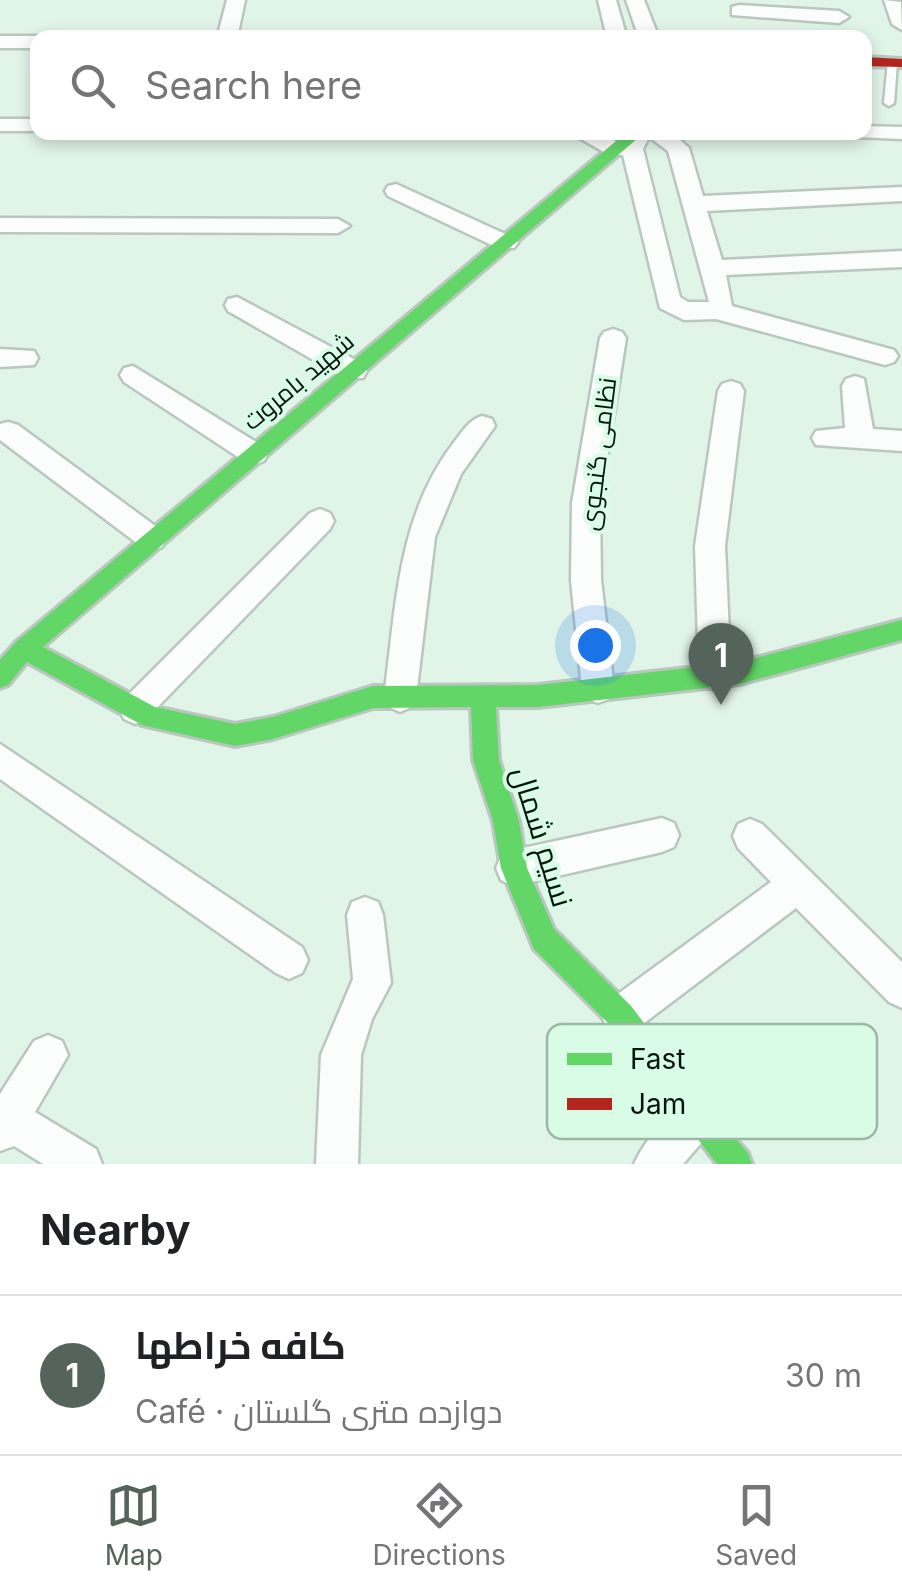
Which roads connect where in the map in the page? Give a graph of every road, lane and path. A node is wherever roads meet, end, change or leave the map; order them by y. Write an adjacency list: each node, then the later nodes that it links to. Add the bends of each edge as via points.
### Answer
1 (236, 0): 8 (street)
2 (606, 0): 9 (street)
3 (635, 0): 10 (street)
4 (893, 2): 7 (street)
5 (739, 12): 6 (street)
6 (839, 17)
7 (902, 24)
8 (229, 30)
9 (617, 30)
10 (643, 30)
11 (0, 42): 12 (street)
12 (30, 42)
13 (872, 61): 14 (street)
14 (897, 63): 15 (lane)
15 (889, 103)
16 (0, 125): 17 (street)
17 (30, 125)
18 (872, 132): 19 (street)
19 (902, 133)
20 (595, 140): 24 (street)
21 (629, 140): 24 (street, شهید بامروت)
22 (636, 140): 34 (street, via 632,149 669,302 684,311)
23 (667, 140): 27 (street, via 678,148)
24 (617, 150): 30 (street, شهید بامروت)
25 (396, 192): 30 (street)
26 (902, 194): 27 (street)
27 (695, 204): 32 (street)
28 (0, 225): 29 (street)
29 (338, 226)
30 (506, 244): 37 (street, شهید بامروت)
31 (902, 259): 32 (street)
32 (714, 268): 34 (street, via 722,302)
33 (237, 305): 37 (street)
34 (716, 310): 36 (street)
35 (614, 338): 53 (street, نظامی گنجوی, via 586,503)
36 (885, 356)
37 (354, 370): 46 (street, شهید بامروت)
38 (133, 375): 46 (street)
39 (855, 386): 44 (street)
40 (731, 392): 52 (street, via 710,546)
41 (482, 426): 54 (street, via 449,468 420,537)
42 (8, 432): 48 (street)
43 (826, 438): 44 (street)
44 (860, 440): 45 (street)
45 (902, 441)
46 (254, 454): 48 (street, شهید بامروت)
47 (320, 520): 56 (street)
48 (152, 539): 50 (street, شهید بامروت)
49 (902, 630): 52 (street)
50 (24, 650): 51 (street, شهید بامروت); 56 (street)
51 (0, 676)
52 (715, 676): 53 (street)
53 (598, 689): 55 (street)
54 (400, 697): 55 (street); 56 (street, via 373,697 235,735)
55 (482, 697): 60 (street, نسیم شمال, via 486,760)
56 (135, 709)
57 (0, 760): 63 (street)
58 (662, 835): 60 (street)
59 (750, 836): 61 (street)
60 (514, 868): 65 (street, نسیم شمال, via 544,940)
61 (798, 884): 64 (street); 65 (street)
62 (364, 916): 72 (street, via 372,983 341,1056)
63 (289, 960)
64 (902, 989)
65 (621, 1016): 66 (street, نسیم شمال)
66 (627, 1024)
67 (48, 1056): 68 (street)
68 (4, 1125): 71 (street)
69 (678, 1139): 73 (street)
70 (715, 1139): 74 (street, نسیم شمال)
71 (81, 1164)
72 (337, 1164)
73 (655, 1164)
74 (737, 1164)

